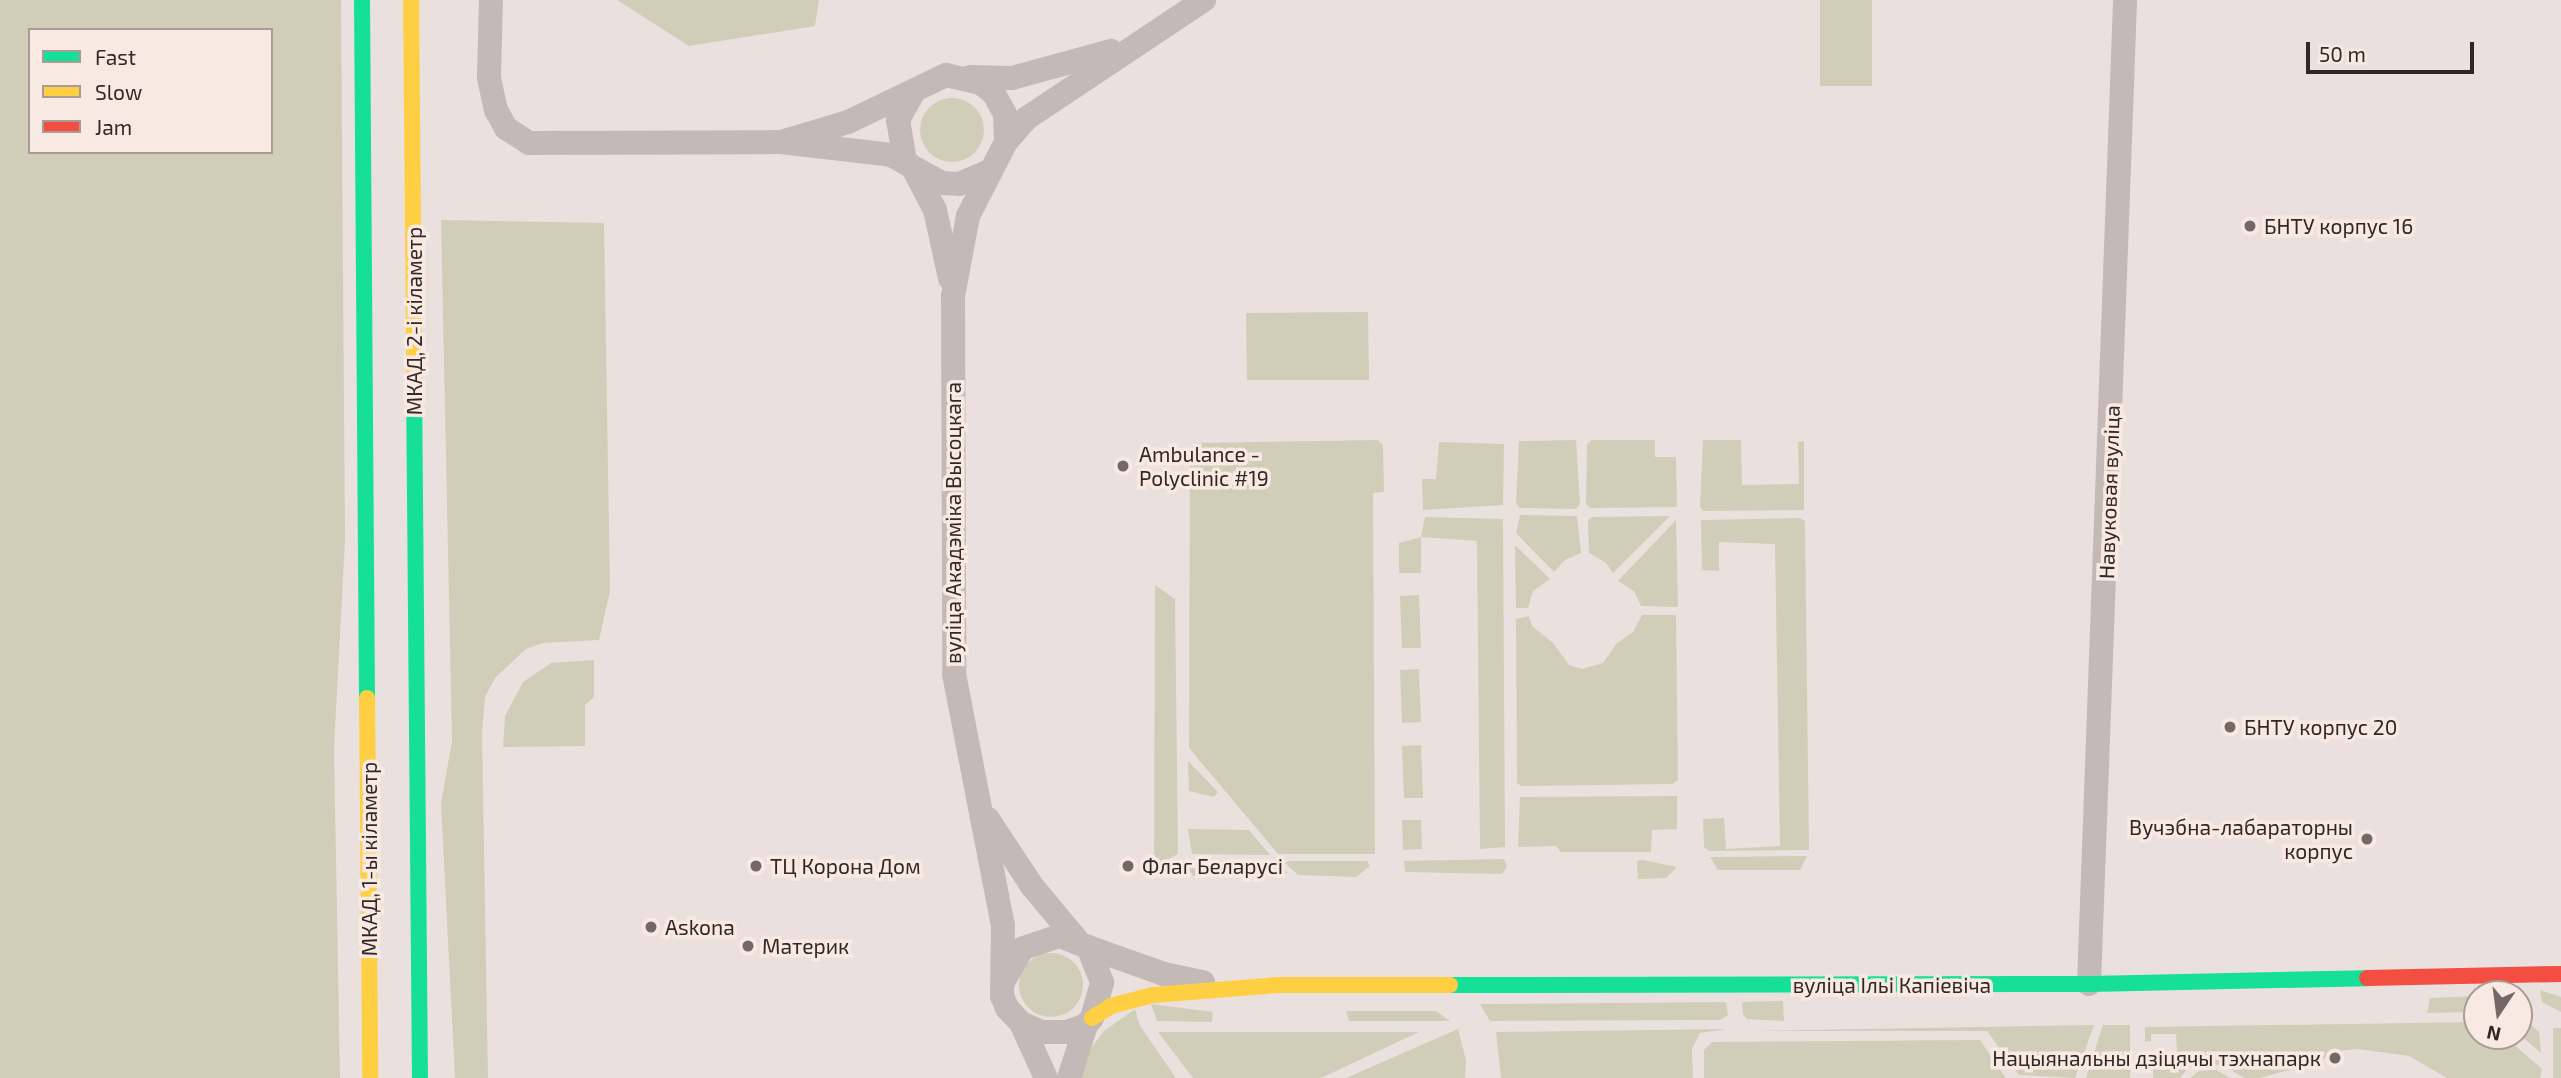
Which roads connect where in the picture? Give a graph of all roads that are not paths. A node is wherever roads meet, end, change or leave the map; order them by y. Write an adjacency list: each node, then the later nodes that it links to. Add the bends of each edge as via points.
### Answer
1 (362, 0): 22 (main road, МКАД, 1-ы кіламетр)
2 (411, 0): 23 (main road, МКАД, 2-і кіламетр)
3 (491, 0): 9 (street, via 489,78 496,110 506,128 529,143)
4 (1204, 0): 6 (street)
5 (2125, 0): 18 (street, Навуковая вуліца)
6 (1136, 44): 7 (street, via 1012,78); 10 (street, via 1027,118)
7 (964, 76): 8 (street, via 946,75); 10 (street, via 981,83 1003,108)
8 (914, 90): 9 (street, via 848,122); 11 (street, via 898,120)
9 (781, 142): 11 (street, via 852,147)
10 (1006, 142): 12 (street)
11 (910, 165): 12 (street, via 949,184 974,180); 13 (street, via 935,210)
12 (989, 171): 13 (street, via 968,216)
13 (953, 296): 14 (street, вуліца Акадэміка Высоцкага, via 954,674)
14 (977, 789): 15 (street, вуліца Акадэміка Высоцкага, via 982,809 1008,852); 17 (street, вуліца Акадэміка Высоцкага, via 1003,925)
15 (1082, 944): 17 (street, via 1059,936 1033,942 1014,958); 19 (street, вуліца Ільі Капіевіча, via 1164,974); 20 (street, вуліца Акадэміка Высоцкага, via 1102,982)
16 (2561, 974): 18 (main road, вуліца Ільі Капіевіча)
17 (1003, 982): 21 (street, вуліца Акадэміка Высоцкага, via 1002,996)
18 (2089, 984): 19 (main road, вуліца Ільі Капіевіча)
19 (1224, 987): 20 (main road, вуліца Ільі Капіевіча, via 1137,998 1111,1006)
20 (1089, 1022): 21 (street, via 1054,1034); 25 (street, вуліца Акадэміка Высоцкага)
21 (1021, 1023): 24 (street, вуліца Акадэміка Высоцкага)
22 (370, 1078)
23 (420, 1078)
24 (1046, 1078)
25 (1069, 1078)

